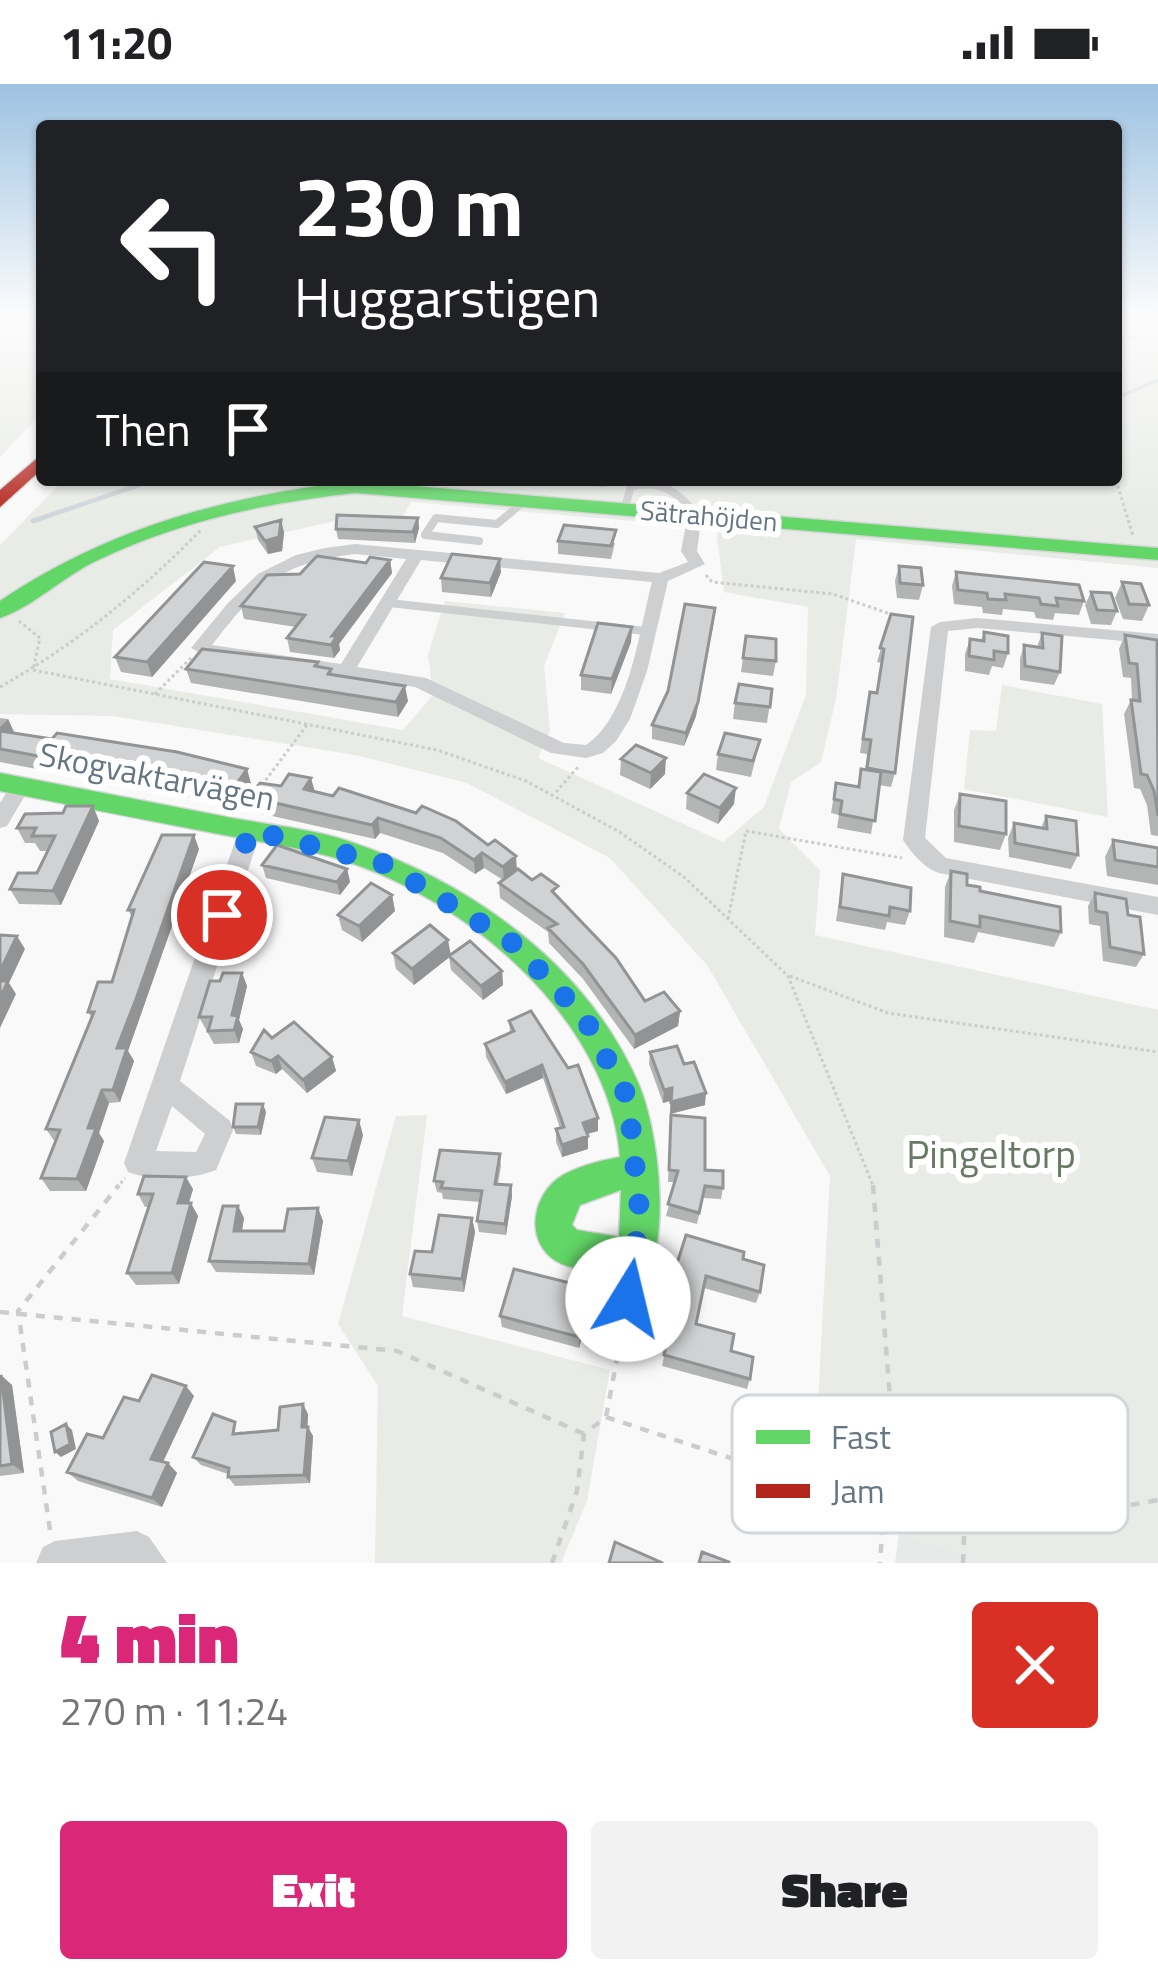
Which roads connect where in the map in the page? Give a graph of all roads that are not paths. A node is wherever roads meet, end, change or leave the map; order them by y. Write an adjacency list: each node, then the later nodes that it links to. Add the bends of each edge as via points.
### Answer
1 (36, 465): 4 (main road)
2 (36, 478): 4 (main road)
3 (526, 499): 5 (main road, Sätrahöjden); 6 (lane, via 497,524 436,518 425,535); 11 (main road, Sätrahöjden, via 355,487 253,497 100,545)
4 (0, 504)
5 (695, 514): 8 (main road, Sätrahöjden); 9 (street, via 689,551 697,564)
6 (478, 541)
7 (417, 554): 9 (street); 10 (street); 14 (street, via 317,552 271,569 200,649)
8 (1152, 556)
9 (661, 578): 12 (street)
10 (389, 604): 12 (lane); 14 (street)
11 (8, 615)
12 (646, 631): 14 (street, via 614,732 580,753 420,682)
13 (1158, 640): 18 (street, via 977,622 940,627 914,840 939,865)
14 (345, 672)
15 (10, 784): 16 (street); 17 (main road, Skogvaktarvägen)
16 (0, 820)
17 (250, 830): 19 (street); 20 (main road, Skogvaktarvägen, via 385,864 514,944 584,1017 628,1098)
18 (1158, 906)
19 (166, 1085): 19 (street, via 220,1130 214,1153 193,1166 138,1163)
20 (635, 1170): 20 (main road, Skogvaktarvägen, via 564,1189 554,1202 553,1232 568,1246 636,1259)
21 (54, 1561): 22 (street, via 137,1549)
22 (149, 1563)

